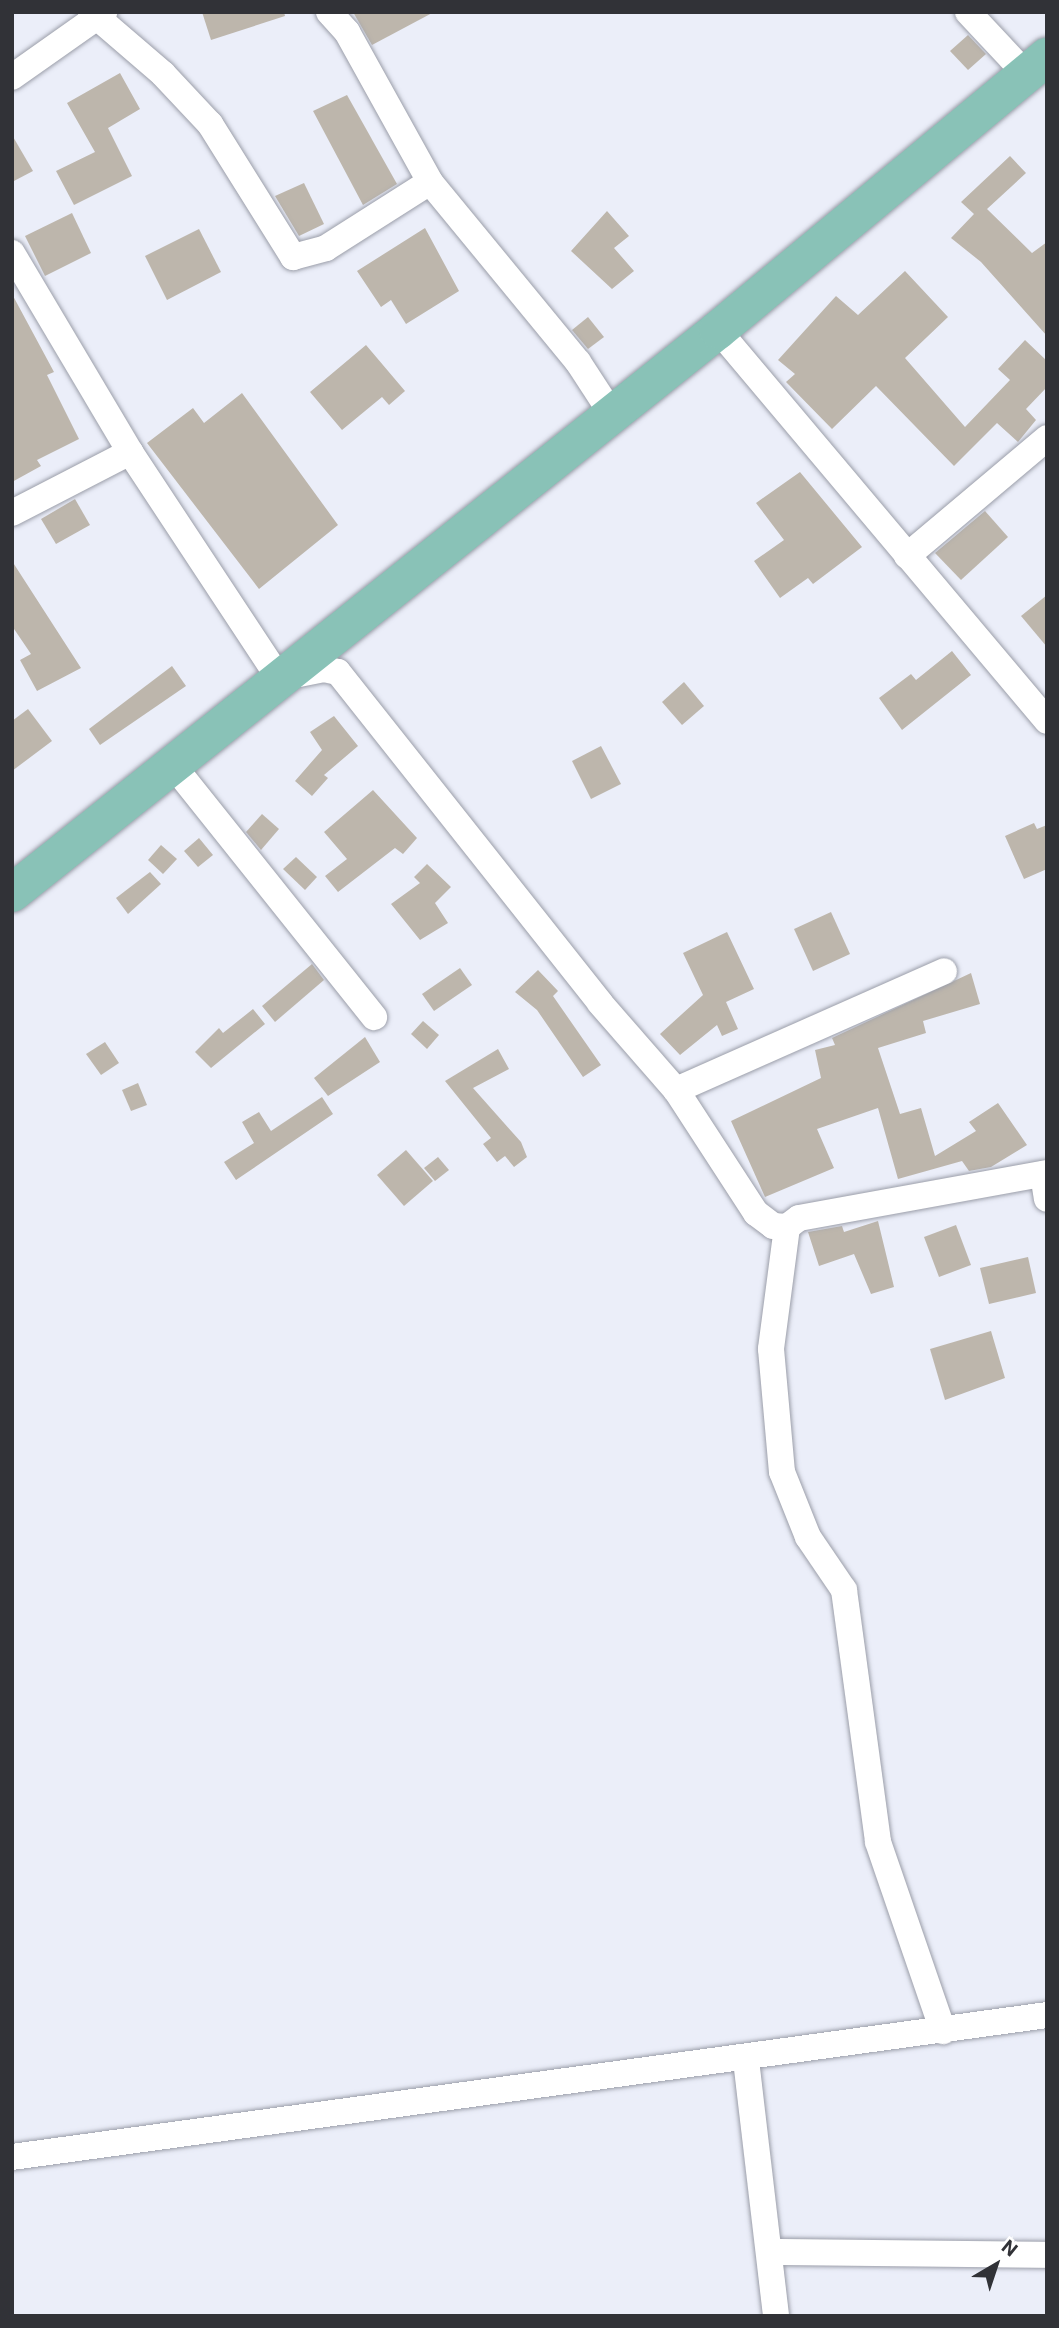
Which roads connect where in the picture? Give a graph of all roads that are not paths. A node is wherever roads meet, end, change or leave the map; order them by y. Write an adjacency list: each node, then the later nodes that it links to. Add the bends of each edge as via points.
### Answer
1 (329, 12): 6 (street, via 347,33)
2 (968, 12): 4 (street)
3 (98, 14): 5 (street); 6 (street, via 210,124 293,257 326,247)
4 (1037, 66): 8 (main road)
5 (12, 77)
6 (430, 182): 9 (street, via 578,362)
7 (12, 253): 11 (street)
8 (718, 330): 9 (main road); 13 (street)
9 (610, 411): 14 (main road)
10 (1047, 438): 13 (street)
11 (130, 452): 12 (street); 14 (street)
12 (12, 513)
13 (906, 556): 15 (street)
14 (279, 678): 16 (main road); 20 (street, via 324,668 338,672 600,1003)
15 (1047, 721)
16 (172, 764): 17 (main road); 19 (street)
17 (12, 893)
18 (944, 971): 20 (street)
19 (374, 1017)
20 (676, 1090): 22 (street, via 756,1213 773,1226)
21 (1046, 1182): 22 (street, via 799,1218)
22 (787, 1227): 24 (street, via 771,1349 782,1472 808,1536 844,1590 878,1842)
23 (1047, 2015): 24 (street)
24 (943, 2031): 25 (street)
25 (746, 2060): 26 (street); 27 (street)
26 (12, 2157)
27 (772, 2252): 28 (street); 29 (street)
28 (1047, 2255)
29 (776, 2316)

